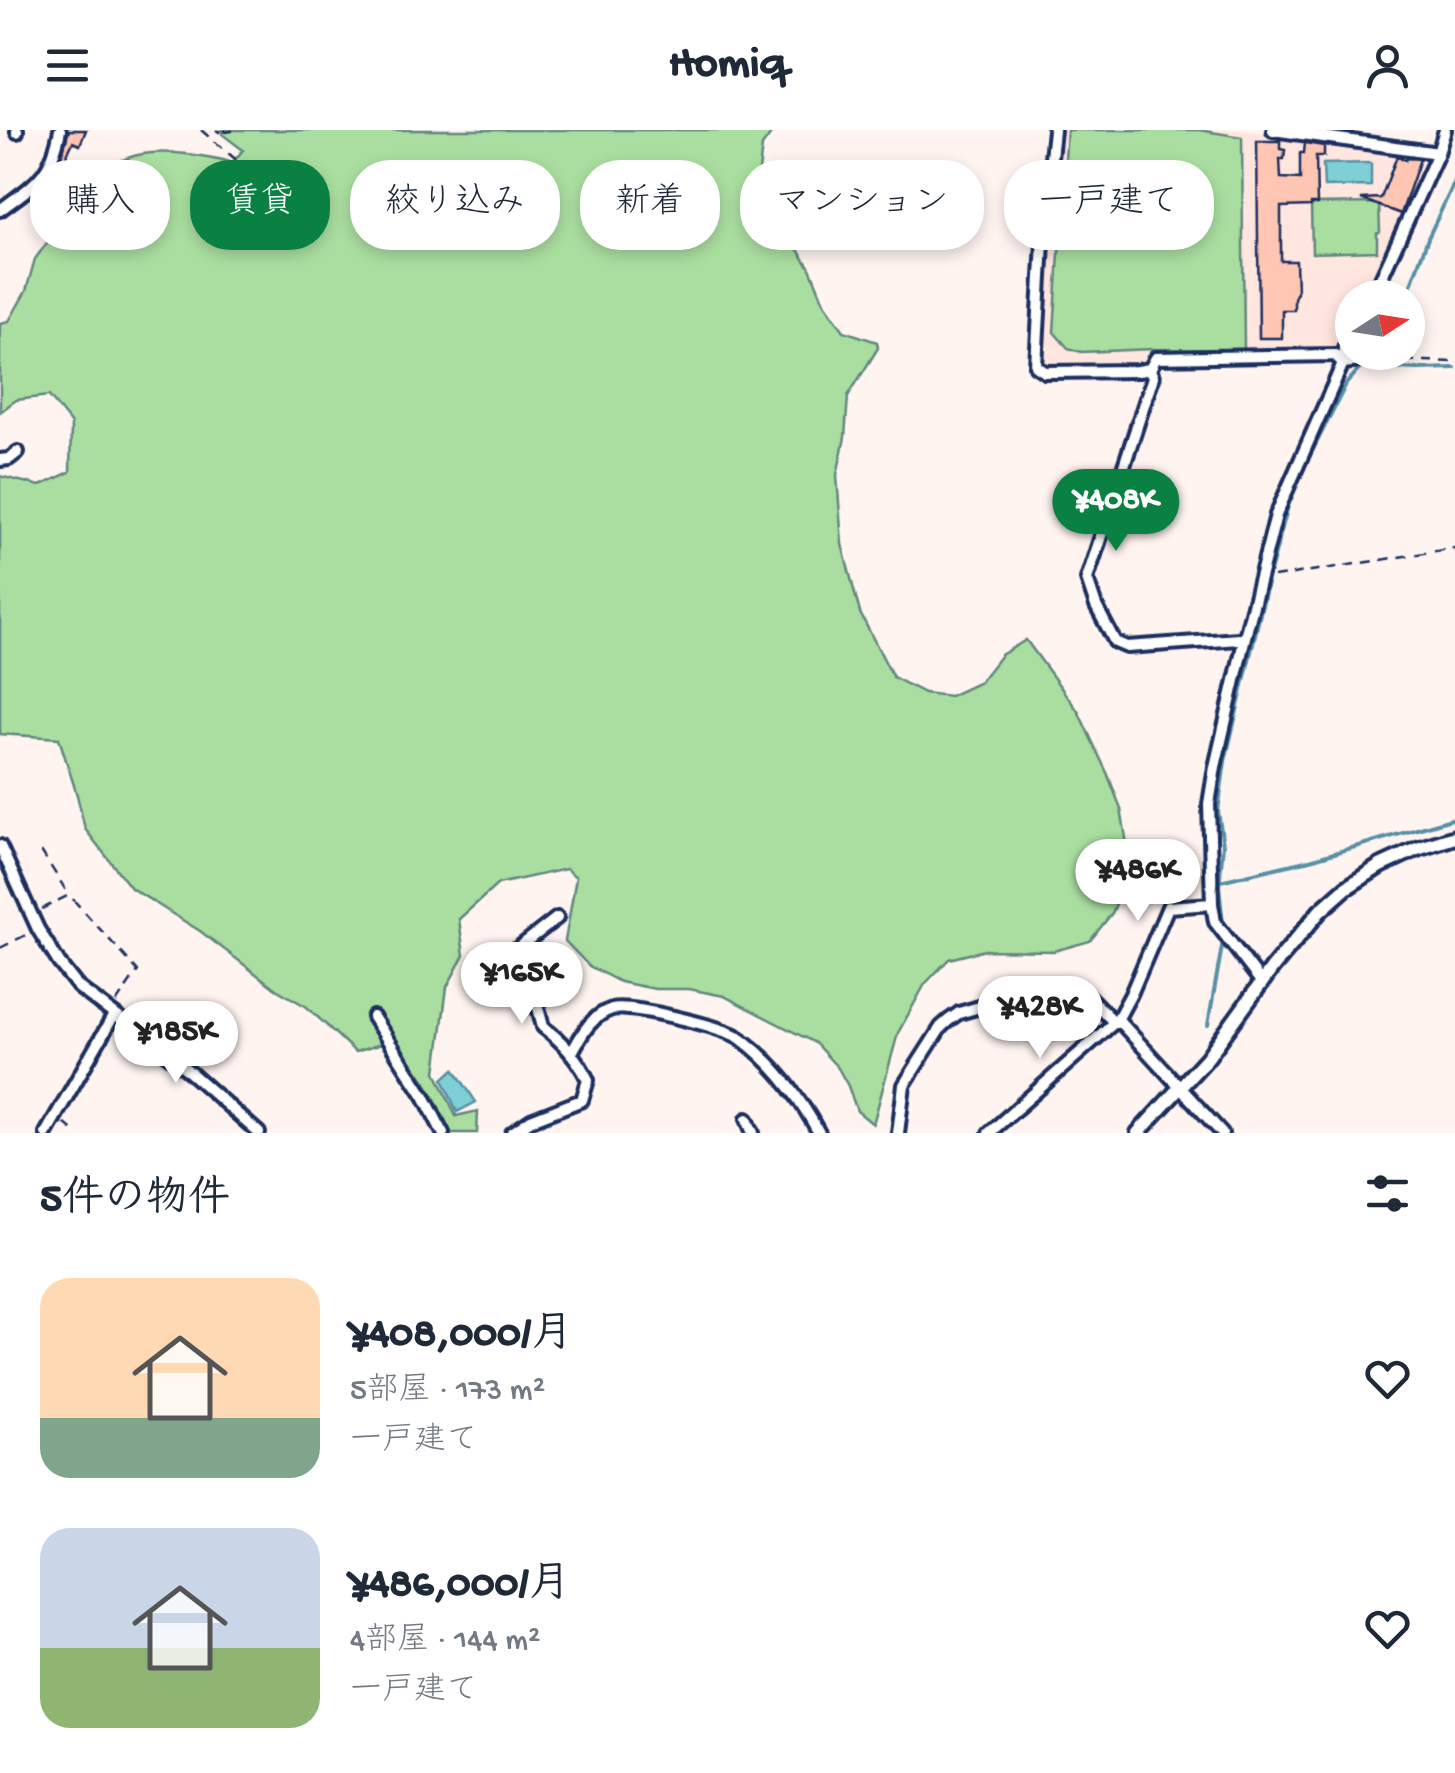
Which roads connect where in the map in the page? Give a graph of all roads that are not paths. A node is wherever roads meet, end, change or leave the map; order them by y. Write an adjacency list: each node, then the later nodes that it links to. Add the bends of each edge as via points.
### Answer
1 (60, 130): 6 (street, via 47,172)
2 (1054, 130): 9 (street, via 1036,366 1045,372)
3 (1273, 130): 5 (street)
4 (1445, 130): 5 (street)
5 (1438, 152): 7 (street)
6 (0, 210)
7 (1380, 280)
8 (1335, 355): 9 (street, via 1156,358)
9 (1150, 369): 13 (street, via 1087,579 1096,606 1116,642 1128,647)
10 (1340, 370): 13 (street, via 1276,516)
11 (18, 452): 12 (street)
12 (0, 460)
13 (1244, 642): 16 (street, via 1210,794)
14 (1455, 837): 18 (street, via 1380,866 1346,888)
15 (0, 846): 19 (street, via 59,963)
16 (1212, 904): 18 (street, via 1215,922); 21 (street, via 1168,907)
17 (558, 918): 22 (street, via 510,960 535,999 542,1027)
18 (1262, 983): 23 (street)
19 (112, 1013): 25 (street); 26 (street)
20 (373, 1017): 27 (street)
21 (1117, 1020): 23 (street); 31 (street, via 1084,992 1031,992 959,1013 941,1027 904,1084); 32 (street)
22 (571, 1054): 28 (street, via 588,1080 582,1100); 30 (street, via 588,1023 614,1008 736,1035 783,1078)
23 (1178, 1087): 33 (street); 34 (street)
24 (748, 1119): 29 (street)
25 (46, 1133)
26 (259, 1133)
27 (443, 1133)
28 (512, 1133)
29 (753, 1133)
30 (820, 1133)
31 (898, 1133)
32 (990, 1133)
33 (1138, 1133)
34 (1222, 1133)

